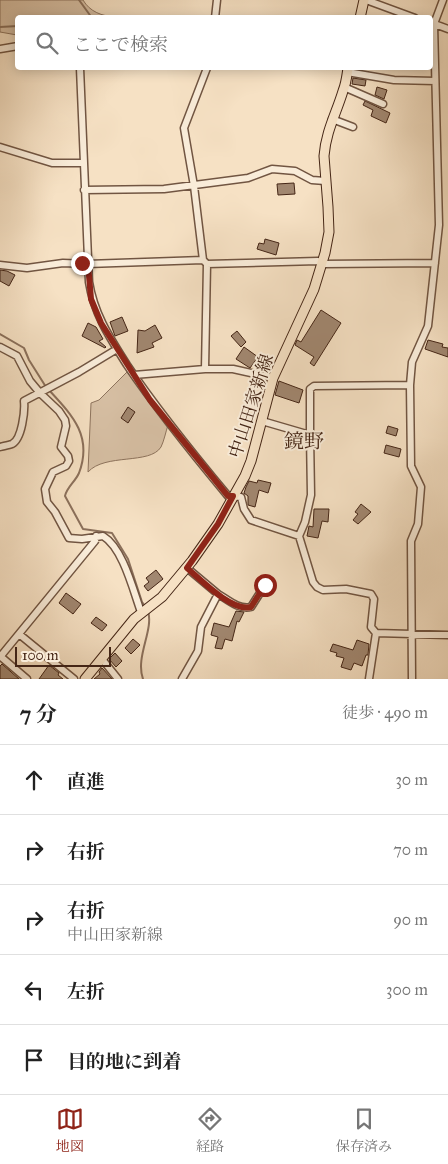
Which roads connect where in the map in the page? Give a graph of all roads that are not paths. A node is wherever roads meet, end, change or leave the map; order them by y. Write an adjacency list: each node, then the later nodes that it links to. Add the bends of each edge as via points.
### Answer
1 (217, 0): 4 (street)
2 (365, 0): 5 (main road); 6 (street)
3 (443, 0): 7 (street)
4 (215, 15)
5 (361, 15)
6 (407, 15)
7 (433, 22)
8 (433, 24): 9 (street)
9 (448, 29)
10 (15, 46): 11 (street)
11 (0, 49)
12 (433, 52): 16 (street)
13 (80, 70): 22 (street)
14 (206, 70): 24 (street, via 184,128)
15 (348, 70): 16 (street, via 394,80); 17 (main road, 中山田家新線)
16 (434, 81): 27 (street, via 439,172)
17 (344, 87): 18 (street); 19 (main road, 中山田家新線)
18 (383, 104)
19 (332, 119): 20 (street); 23 (main road, 中山田家新線, via 325,145)
20 (353, 127)
21 (0, 147): 22 (street, via 52,163)
22 (83, 164): 25 (street)
23 (326, 181): 24 (street, via 312,180 295,171 272,169 248,178); 29 (main road, 中山田家新線, via 329,232)
24 (194, 186): 25 (street); 26 (street)
25 (84, 190): 28 (street)
26 (205, 262): 28 (street); 29 (street, via 318,261); 33 (street)
27 (435, 263): 29 (street); 36 (street, via 428,326 414,354)
28 (88, 264): 30 (street, via 63,263 27,268); 32 (street, via 91,299)
29 (322, 264): 35 (main road, 中山田家新線, via 314,289)
30 (0, 265)
31 (0, 346): 37 (street, via 18,356)
32 (117, 348): 34 (street); 37 (street)
33 (205, 369): 34 (street); 35 (street, via 233,369)
34 (134, 375): 41 (street, via 194,455 228,496)
35 (273, 378): 38 (main road, 中山田家新線)
36 (410, 385): 39 (street, via 314,386 310,389); 50 (street, via 412,466 420,487 418,524 411,541)
37 (40, 393): 40 (street, via 24,401 19,438 12,444); 42 (street, via 65,420 61,447 69,461 53,472 44,489 47,502 69,538)
38 (262, 421): 39 (street); 41 (main road, 中山田家新線, via 251,461)
39 (310, 435): 43 (street, via 311,494)
40 (0, 446)
41 (233, 496): 43 (street, via 241,497 251,520); 44 (main road, 中山田家新線)
42 (96, 536): 47 (street, via 110,540 124,564); 49 (street)
43 (299, 536): 48 (street, via 317,587 371,594 374,599 371,627)
44 (187, 568): 46 (street); 47 (main road, 中山田家新線, via 162,596)
45 (265, 585): 46 (street, via 251,607 245,609)
46 (218, 594): 58 (street, via 201,626 198,651)
47 (141, 612): 53 (main road, 中山田家新線)
48 (376, 633): 50 (street); 59 (street)
49 (18, 634): 52 (street); 55 (street)
50 (411, 634): 51 (street); 60 (street)
51 (448, 635)
52 (0, 657): 54 (street)
53 (102, 659): 56 (main road, 中山田家新線); 57 (street)
54 (27, 679)
55 (74, 679)
56 (85, 679)
57 (118, 679)
58 (182, 679)
59 (369, 679)
60 (412, 679)

